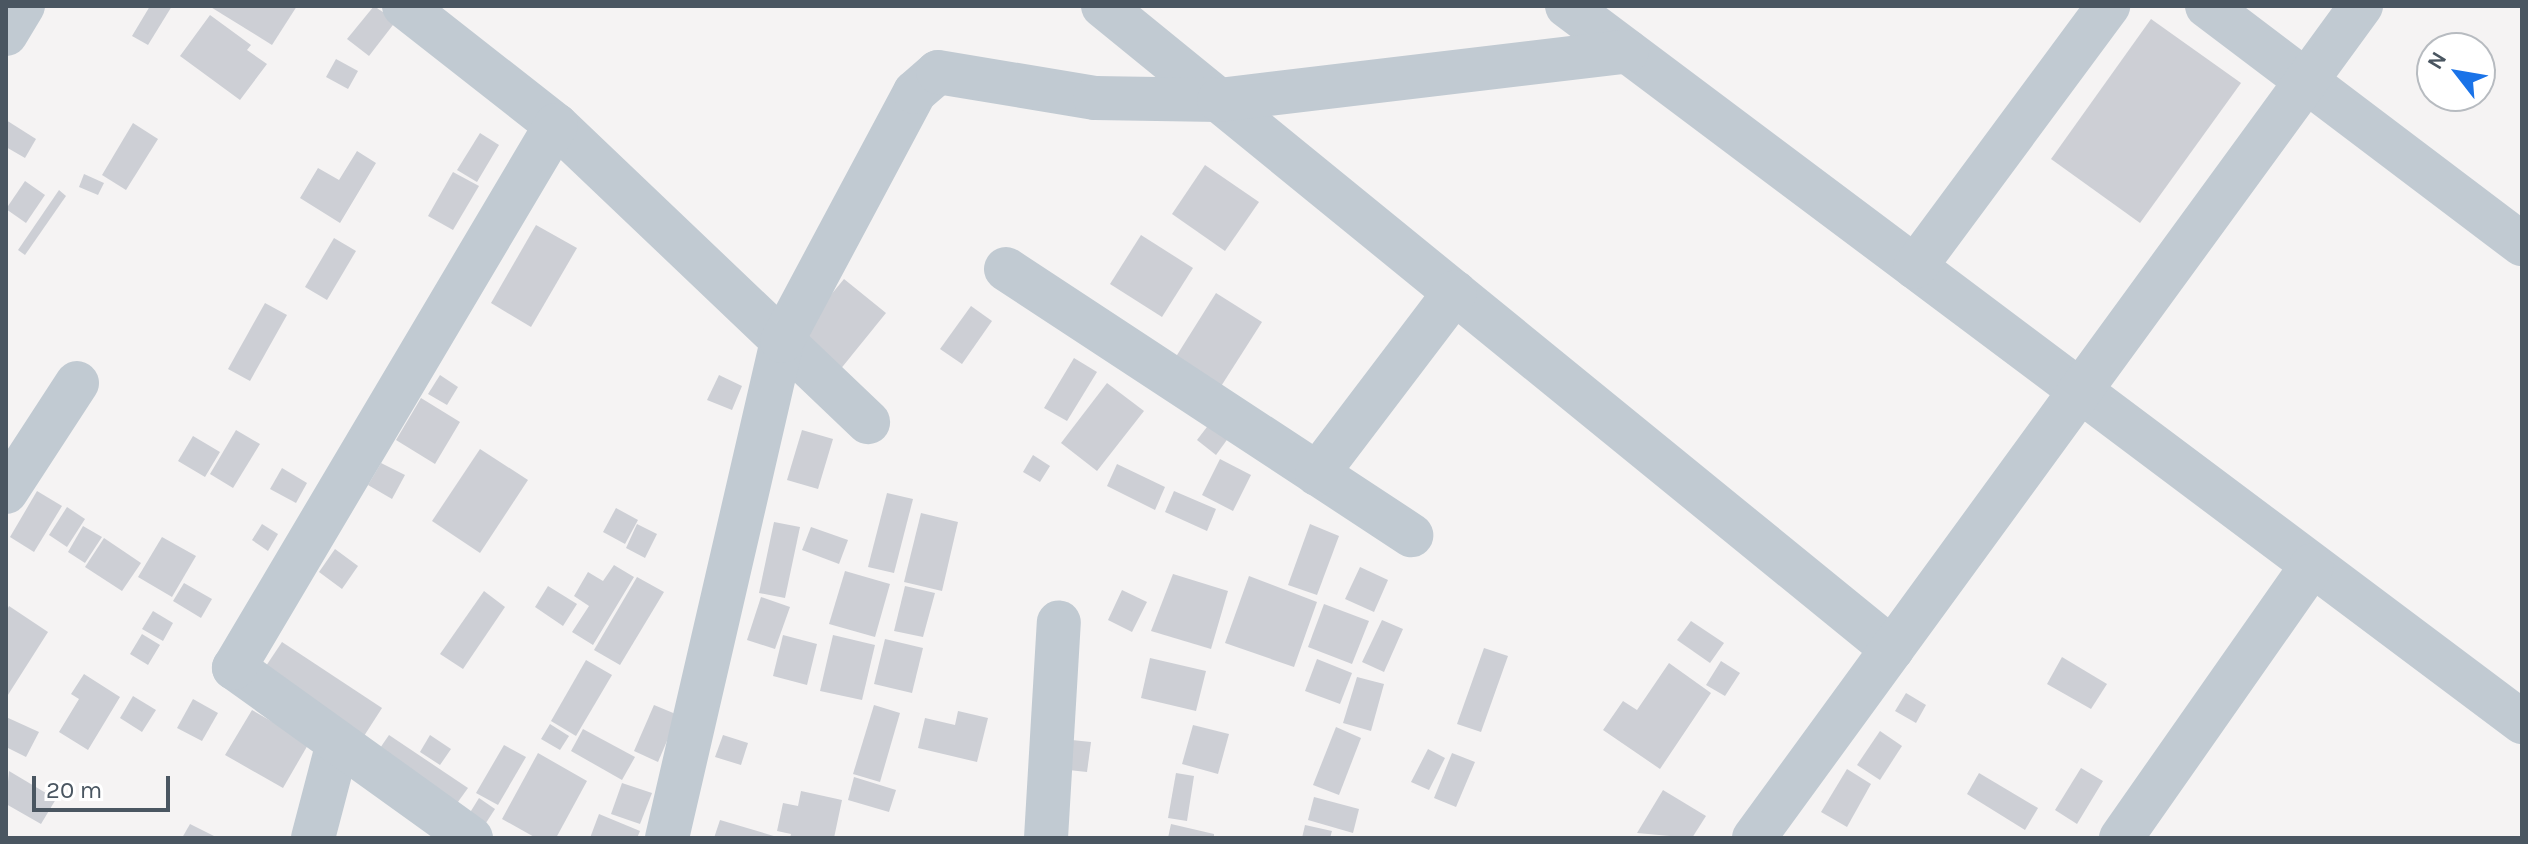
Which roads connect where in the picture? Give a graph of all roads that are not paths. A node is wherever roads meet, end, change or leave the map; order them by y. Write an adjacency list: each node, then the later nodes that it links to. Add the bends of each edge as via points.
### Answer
1 (23, 6): 8 (street)
2 (404, 6): 12 (street)
3 (1103, 6): 11 (street)
4 (1567, 6): 9 (street)
5 (2108, 6): 14 (street)
6 (2207, 6): 10 (street)
7 (2361, 6): 10 (street)
8 (6, 34)
9 (1627, 51): 11 (street); 14 (street)
10 (2307, 81): 13 (street); 19 (street)
11 (1219, 100): 16 (street); 17 (street, via 1095,98 938,72 915,92)
12 (556, 125): 17 (street); 28 (street, via 234,668)
13 (2522, 244)
14 (1915, 267): 19 (street)
15 (1006, 269): 21 (street)
16 (1455, 292): 21 (street); 26 (street)
17 (782, 341): 20 (street); 31 (street)
18 (77, 383): 22 (street)
19 (2081, 391): 24 (street); 26 (street)
20 (868, 422)
21 (1317, 474): 23 (street)
22 (6, 492)
23 (1411, 535)
24 (2312, 565): 27 (street); 34 (street)
25 (1059, 622): 32 (street)
26 (1892, 649): 33 (street)
27 (2522, 722)
28 (338, 743): 29 (street); 30 (street)
29 (313, 838)
30 (471, 838)
31 (667, 838)
32 (1046, 838)
33 (1754, 838)
34 (2121, 838)

